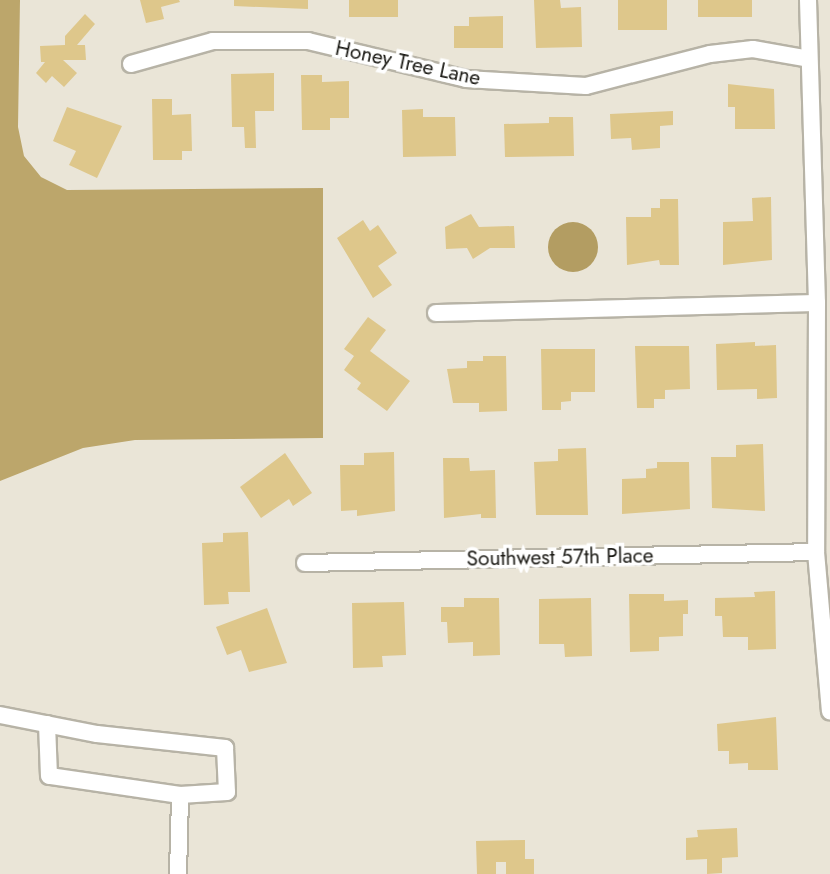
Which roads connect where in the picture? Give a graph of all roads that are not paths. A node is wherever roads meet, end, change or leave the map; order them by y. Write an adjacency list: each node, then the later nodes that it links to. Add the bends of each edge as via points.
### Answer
1 (808, 0): 2 (street)
2 (809, 59): 3 (street, Honey Tree Lane, via 742,50 586,86 466,79 308,41 213,41); 4 (street)
3 (131, 64)
4 (822, 190): 5 (street)
5 (817, 303): 6 (street); 7 (street)
6 (436, 313)
7 (824, 342): 8 (street)
8 (816, 552): 9 (street, Southwest 57th Place); 10 (street)
9 (305, 563)
10 (825, 599): 11 (street)
11 (830, 711)
12 (0, 715): 13 (street)
13 (47, 724): 14 (street, via 49,776); 14 (street, via 225,748 227,792)
14 (180, 795): 15 (street)
15 (178, 874)

